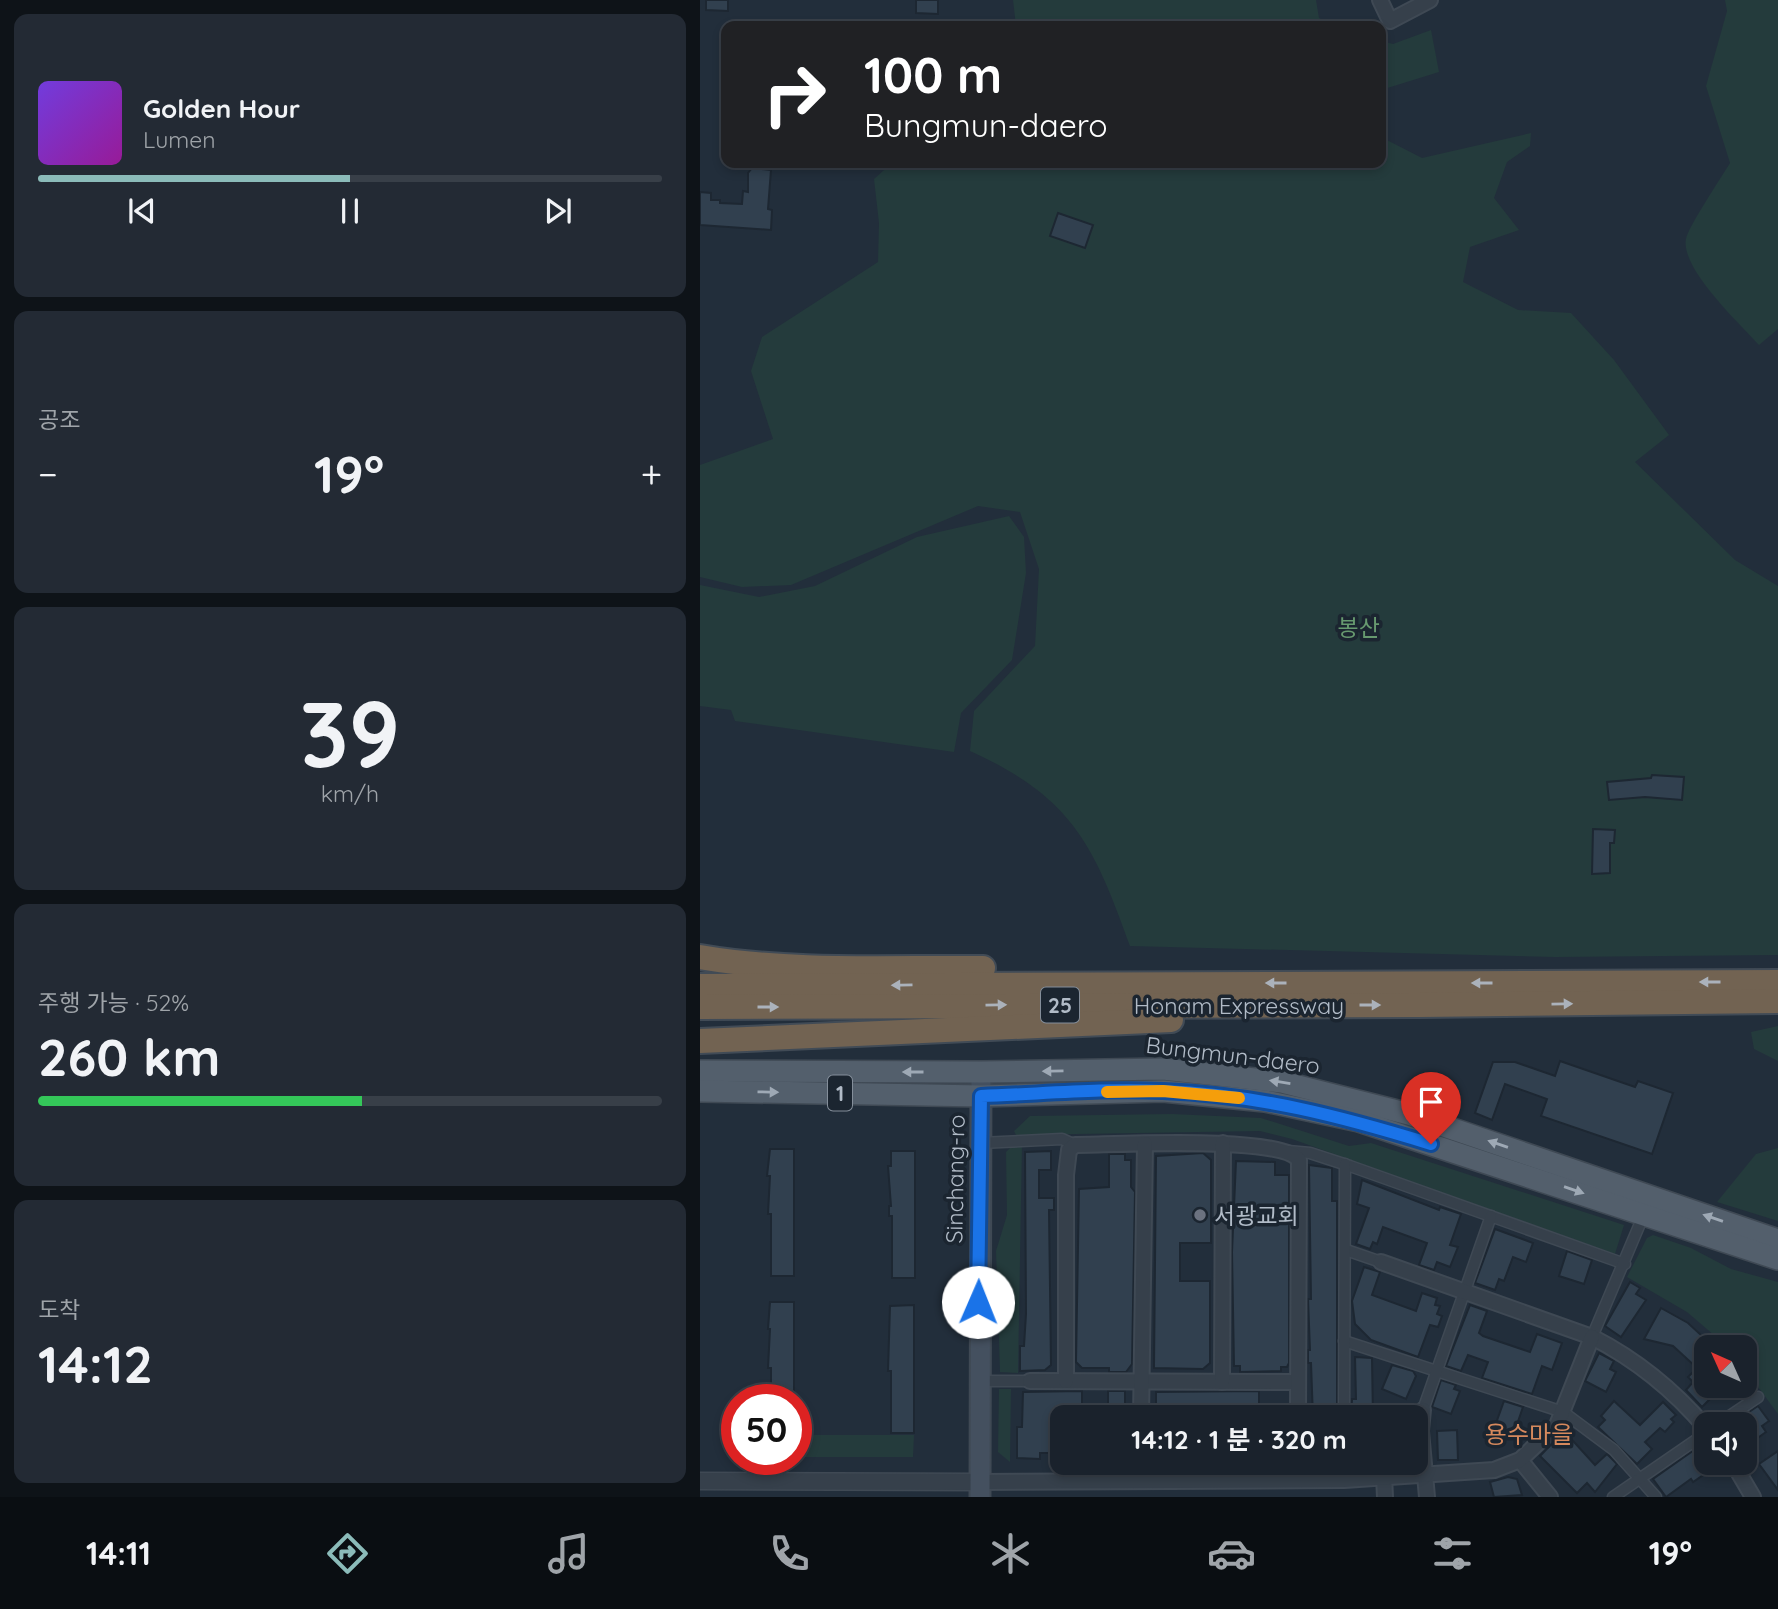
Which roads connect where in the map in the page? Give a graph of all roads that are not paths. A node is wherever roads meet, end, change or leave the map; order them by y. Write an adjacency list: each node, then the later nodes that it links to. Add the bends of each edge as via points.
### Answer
1 (1380, 0): 2 (street, via 1390,21)
2 (1430, 0)
3 (700, 957): 5 (highway, via 816,967 1014,968)
4 (1778, 982): 5 (highway, Honam Expressway / 25, one-way to 5)
5 (1105, 983): 6 (highway, Honam Expressway / 25, one-way to 6)
6 (700, 986)
7 (1778, 1001): 8 (highway, Honam Expressway / 25, one-way to 7)
8 (1268, 1005): 9 (highway, Honam Expressway / 25, one-way to 8); 10 (highway, via 1177,1019)
9 (700, 1007)
10 (700, 1041)
11 (700, 1071): 12 (main road, Bungmun-daero / 1, one-way to 11)
12 (981, 1072): 14 (main road, Sinchang-ro); 23 (main road, Bungmun-daero / 1, one-way to 12, via 1409,1114 1282,1082 1163,1069)
13 (700, 1091): 14 (main road, Bungmun-daero / 1, one-way to 14)
14 (981, 1096): 15 (main road, Sinchang-ro); 25 (main road, Bungmun-daero / 1, one-way to 25, via 1163,1091 1325,1112)
15 (980, 1143): 18 (street, via 1062,1139); 32 (main road, Sinchang-ro)
16 (1223, 1143): 17 (street); 19 (street); 36 (street)
17 (1144, 1144): 18 (street); 35 (street)
18 (1075, 1145): 34 (street, via 1067,1154 1066,1174)
19 (1299, 1154): 20 (street); 37 (street)
20 (1345, 1164): 21 (street); 24 (street)
21 (1491, 1216): 27 (street); 28 (street)
22 (1639, 1226): 27 (street)
23 (1778, 1240)
24 (1346, 1250): 26 (street); 30 (street)
25 (1778, 1259)
26 (1381, 1262): 28 (street)
27 (1625, 1264): 29 (street)
28 (1465, 1291): 29 (street); 31 (street)
29 (1592, 1337): 43 (street); 45 (street, via 1650,1371)
30 (1345, 1341): 31 (street); 41 (street)
31 (1436, 1373): 42 (street); 43 (street)
32 (978, 1381): 33 (street); 61 (main road, Sinchang-ro)
33 (1030, 1381): 34 (street)
34 (1066, 1381): 35 (street)
35 (1140, 1382): 36 (street); 39 (street)
36 (1222, 1382): 37 (street)
37 (1298, 1382): 40 (street)
38 (1758, 1397): 44 (street)
39 (1140, 1405)
40 (1298, 1405)
41 (1345, 1405)
42 (1425, 1405)
43 (1563, 1412): 47 (street, via 1545,1439); 55 (street, via 1595,1434)
44 (1736, 1412)
45 (1694, 1417)
46 (1694, 1439): 55 (street)
47 (1520, 1460): 52 (street, via 1481,1473); 65 (street)
48 (1141, 1475): 56 (street)
49 (1298, 1475): 58 (street)
50 (1345, 1475): 59 (street)
51 (1427, 1475): 54 (street); 64 (street)
52 (1428, 1475)
53 (1740, 1475): 68 (street)
54 (1384, 1476): 59 (street); 63 (street)
55 (1641, 1478): 66 (street); 67 (street)
56 (1141, 1479): 57 (street); 61 (street)
57 (1241, 1480): 58 (street); 62 (street)
58 (1298, 1480): 59 (street)
59 (1345, 1480)
60 (700, 1481): 61 (street)
61 (980, 1489)
62 (1242, 1497)
63 (1385, 1497)
64 (1427, 1497)
65 (1550, 1497)
66 (1613, 1497)
67 (1657, 1497)
68 (1753, 1497)

